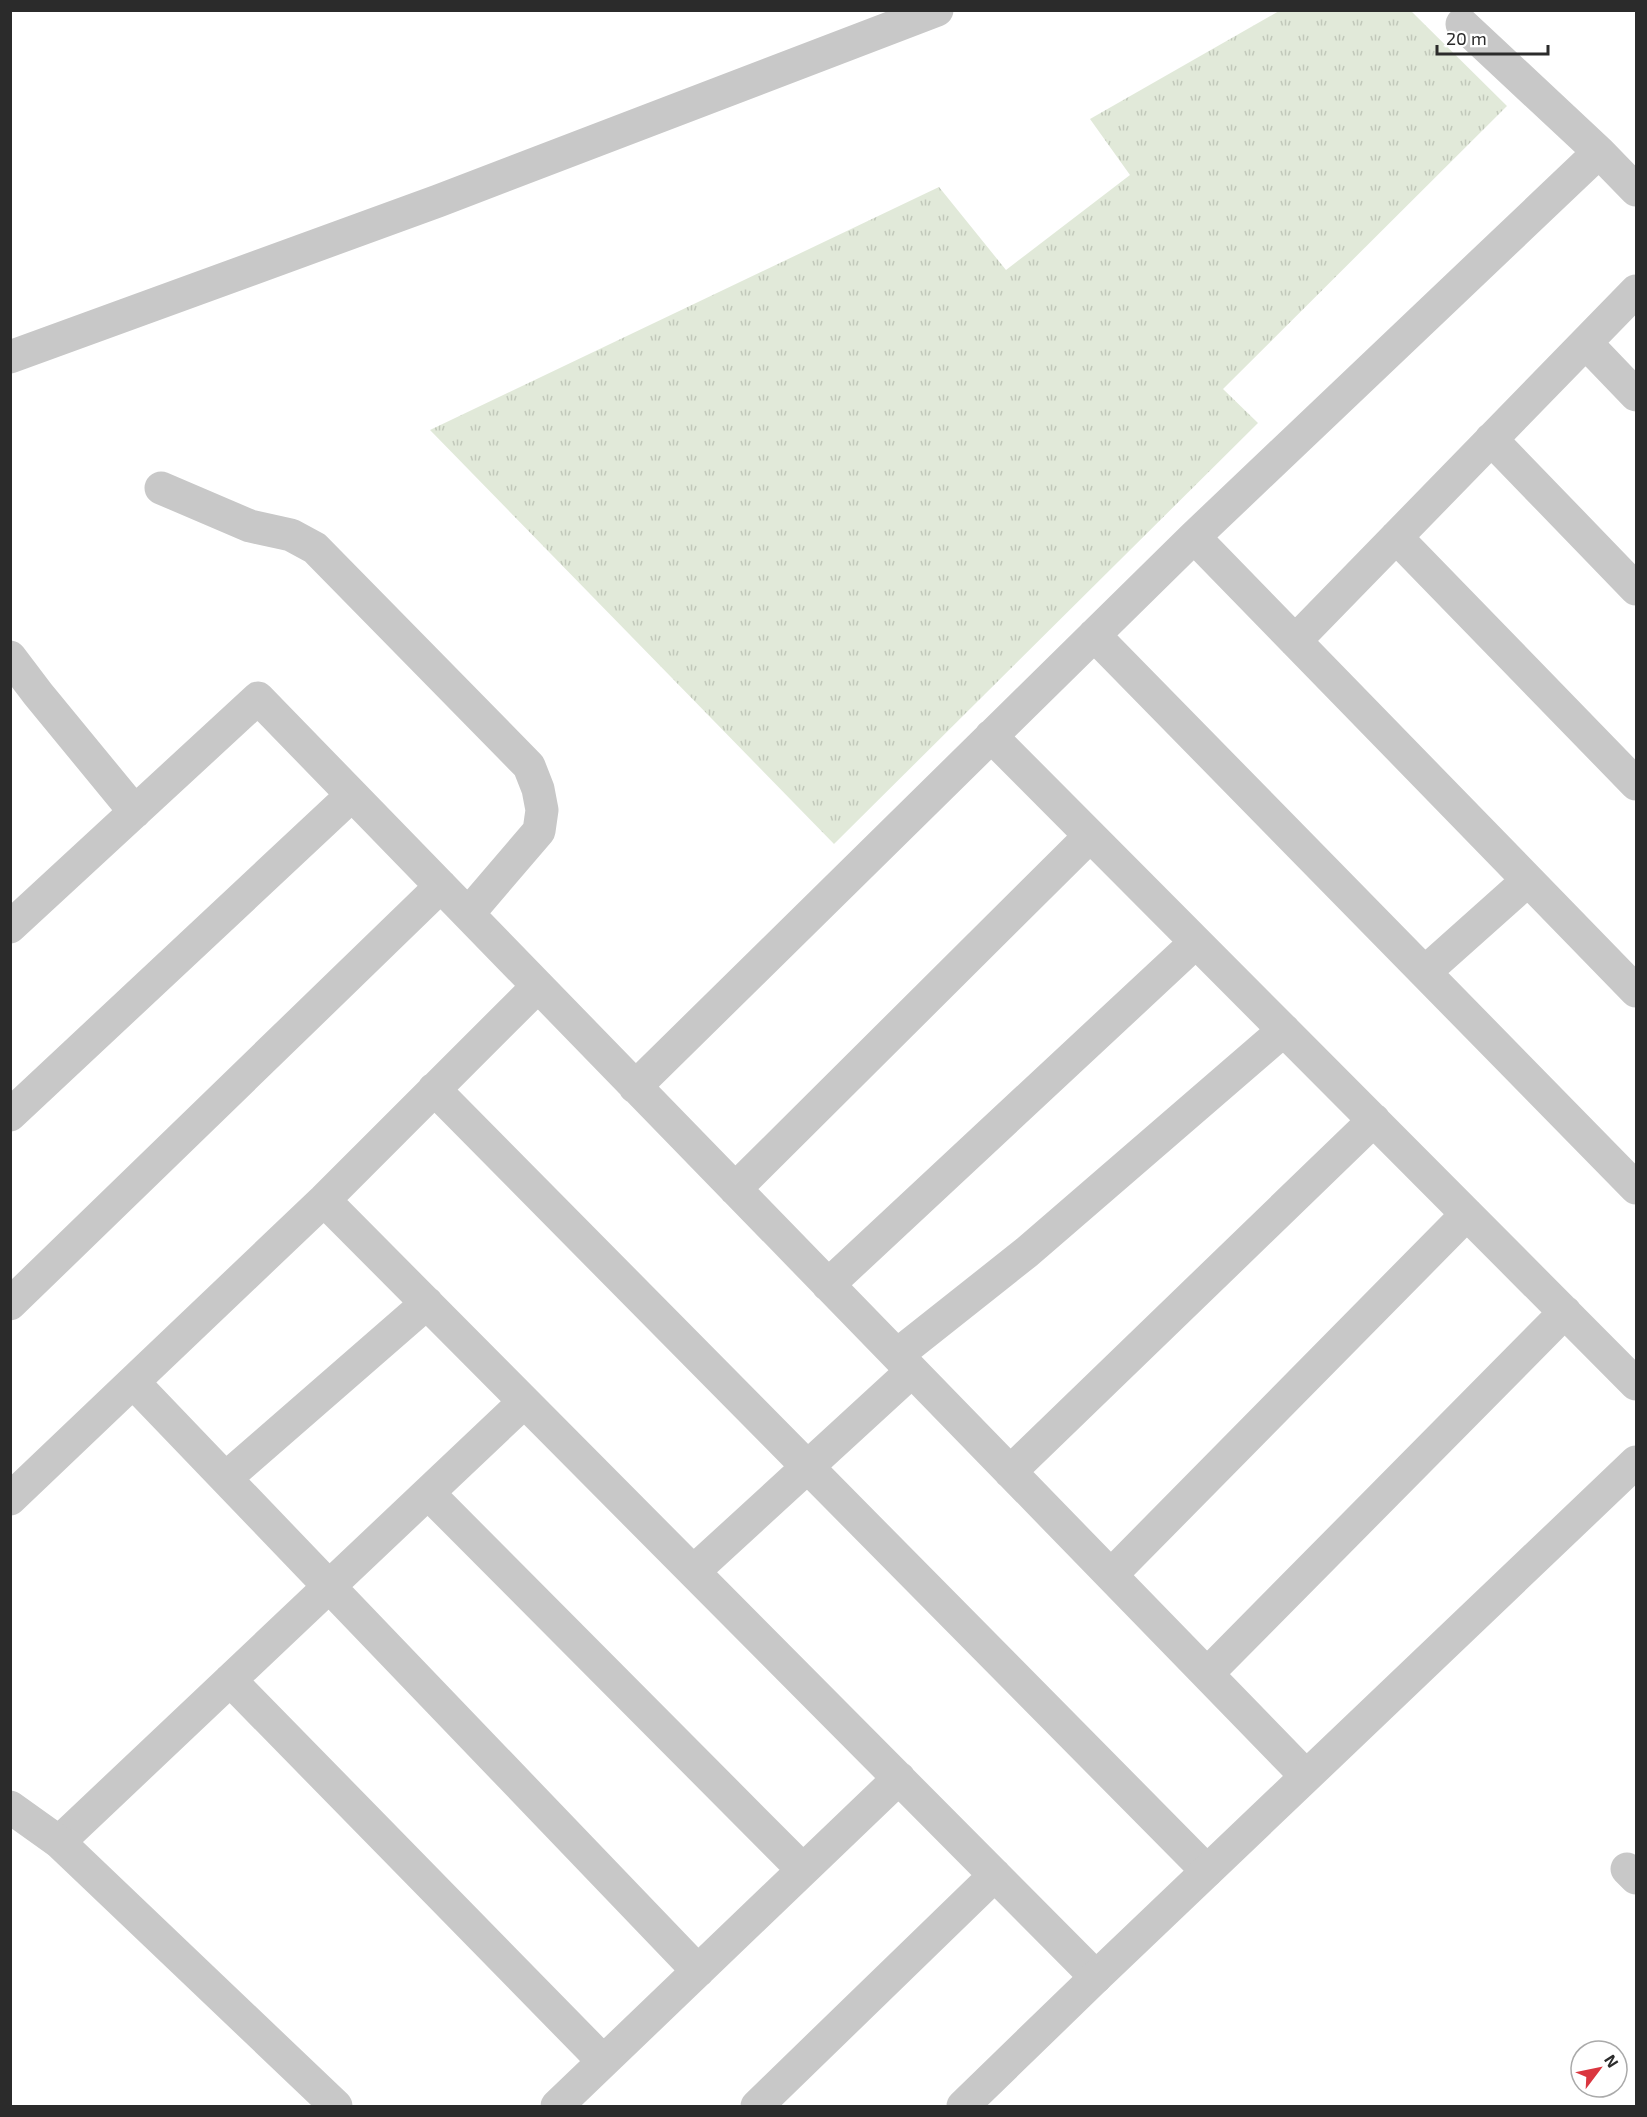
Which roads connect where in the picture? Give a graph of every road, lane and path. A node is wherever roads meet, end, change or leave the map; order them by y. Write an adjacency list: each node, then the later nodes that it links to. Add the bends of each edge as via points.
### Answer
1 (937, 10): 7 (street, via 438,201)
2 (1462, 24): 3 (street)
3 (1599, 152): 4 (street); 11 (street)
4 (1636, 190)
5 (1636, 291): 6 (street)
6 (1586, 343): 8 (street); 9 (street)
7 (10, 357)
8 (1636, 394)
9 (1491, 439): 12 (street); 13 (street)
10 (161, 488): 24 (street, via 250,526 291,535 315,548 529,766 542,810 539,831)
11 (1194, 537): 14 (street); 15 (street)
12 (1396, 537): 15 (street); 18 (street)
13 (1636, 589)
14 (1094, 635): 17 (street); 27 (street)
15 (1295, 641): 22 (street)
16 (10, 657): 20 (street)
17 (991, 736): 21 (street); 31 (street)
18 (1636, 784)
19 (352, 795): 20 (street, via 258,698); 23 (street); 33 (street)
20 (135, 812): 25 (street)
21 (1090, 836): 26 (street); 36 (street)
22 (1528, 880): 27 (street); 29 (street)
23 (441, 886): 24 (street); 41 (street)
24 (468, 914): 28 (street)
25 (10, 927)
26 (1196, 942): 30 (street); 39 (street)
27 (1425, 972): 35 (street)
28 (537, 986): 31 (street); 32 (street)
29 (1636, 991)
30 (1284, 1030): 34 (street); 43 (street)
31 (636, 1087): 36 (street)
32 (434, 1089): 37 (street); 48 (street)
33 (10, 1115)
34 (1374, 1120): 38 (street); 49 (street)
35 (1636, 1188)
36 (735, 1189): 39 (street)
37 (324, 1200): 40 (street); 44 (street)
38 (1467, 1214): 42 (street); 54 (street)
39 (828, 1285): 43 (street)
40 (427, 1303): 46 (street); 50 (street)
41 (10, 1304)
42 (1565, 1312): 45 (street); 56 (street)
43 (904, 1363): 48 (street); 49 (street)
44 (133, 1382): 50 (street); 52 (street)
45 (1636, 1384)
46 (524, 1402): 51 (street); 53 (street)
47 (1635, 1465): 58 (street)
48 (807, 1467): 53 (street); 63 (street)
49 (1010, 1472): 54 (street)
50 (225, 1478): 55 (street)
51 (428, 1493): 55 (street); 62 (street)
52 (10, 1499)
53 (694, 1571): 59 (street)
54 (1111, 1575): 56 (street)
55 (328, 1587): 57 (street); 65 (street)
56 (1207, 1674): 58 (street)
57 (230, 1680): 61 (street); 67 (street)
58 (1306, 1776): 63 (street)
59 (899, 1778): 62 (street); 64 (street)
60 (10, 1807): 61 (street)
61 (59, 1842): 68 (street)
62 (803, 1870): 65 (street)
63 (1207, 1871): 66 (street)
64 (995, 1875): 66 (street); 70 (street)
65 (698, 1971): 67 (street)
66 (1096, 1977): 71 (street)
67 (603, 2061): 69 (street)
68 (336, 2106)
69 (557, 2106)
70 (756, 2106)
71 (963, 2106)

